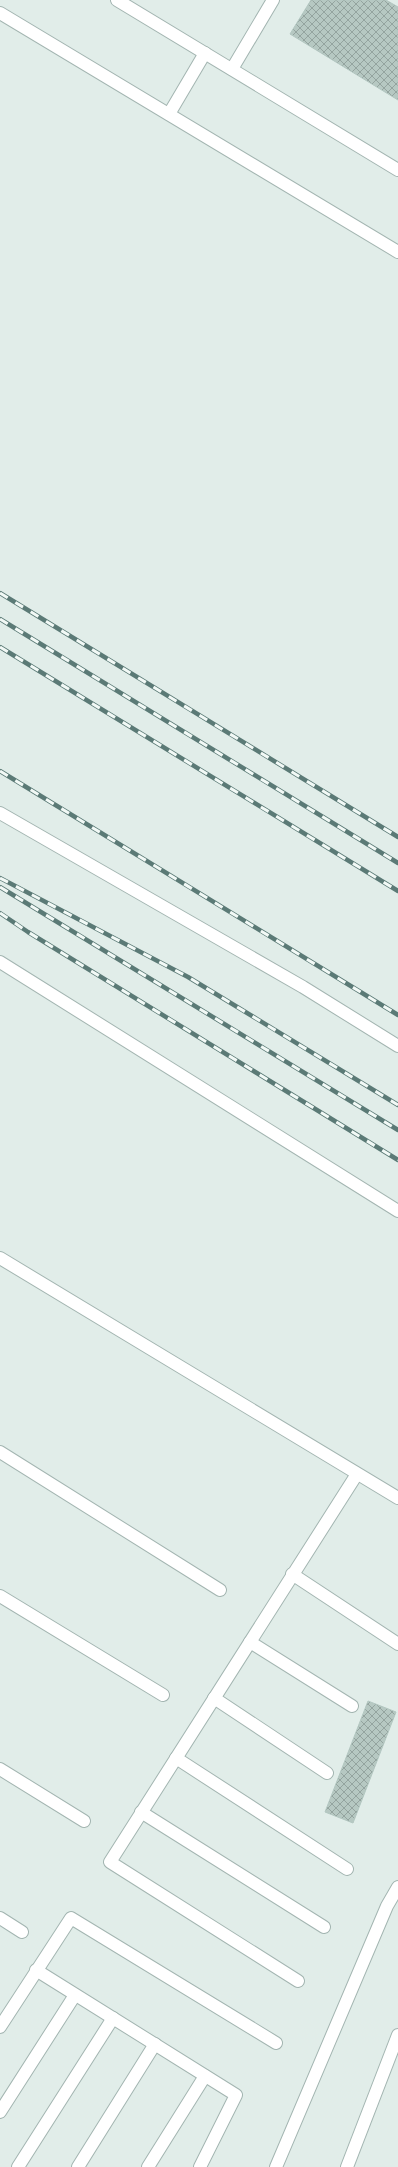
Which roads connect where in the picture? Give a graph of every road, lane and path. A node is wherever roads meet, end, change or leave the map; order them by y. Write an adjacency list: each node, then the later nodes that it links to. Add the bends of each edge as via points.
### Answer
1 (117, 0): 4 (street)
2 (274, 0): 5 (street)
3 (0, 13): 6 (street)
4 (205, 53): 5 (street); 6 (street)
5 (232, 69): 7 (street)
6 (168, 114): 8 (street)
7 (398, 170)
8 (398, 252)
9 (0, 814): 11 (street, via 303,987)
10 (0, 962): 12 (street)
11 (398, 1046)
12 (398, 1211)
13 (0, 1258): 15 (street)
14 (0, 1452): 18 (street)
15 (357, 1474): 16 (street); 17 (street)
16 (398, 1498)
17 (292, 1574): 20 (street); 21 (street)
18 (220, 1590)
19 (0, 1596): 22 (street)
20 (250, 1642): 23 (street); 24 (street)
21 (398, 1644)
22 (163, 1695)
23 (214, 1698): 25 (street); 27 (street)
24 (352, 1706)
25 (176, 1758): 28 (street); 30 (street)
26 (0, 1769): 29 (street)
27 (327, 1773)
28 (141, 1812): 33 (street); 36 (street, via 110,1862)
29 (84, 1821)
30 (347, 1869)
31 (398, 1887): 49 (street, via 387,1906)
32 (0, 1918): 34 (street)
33 (324, 1927)
34 (22, 1932)
35 (36, 1970): 37 (street); 39 (street); 41 (street, via 71,1918)
36 (298, 1981)
37 (76, 1995): 38 (street); 44 (street)
38 (112, 2018): 42 (street); 45 (street)
39 (0, 2027)
40 (398, 2034): 50 (street)
41 (276, 2043)
42 (155, 2044): 43 (street); 46 (street)
43 (205, 2076): 47 (street); 48 (street, via 236,2095)
44 (0, 2112)
45 (18, 2167)
46 (78, 2167)
47 (148, 2167)
48 (200, 2167)
49 (276, 2167)
50 (347, 2167)

